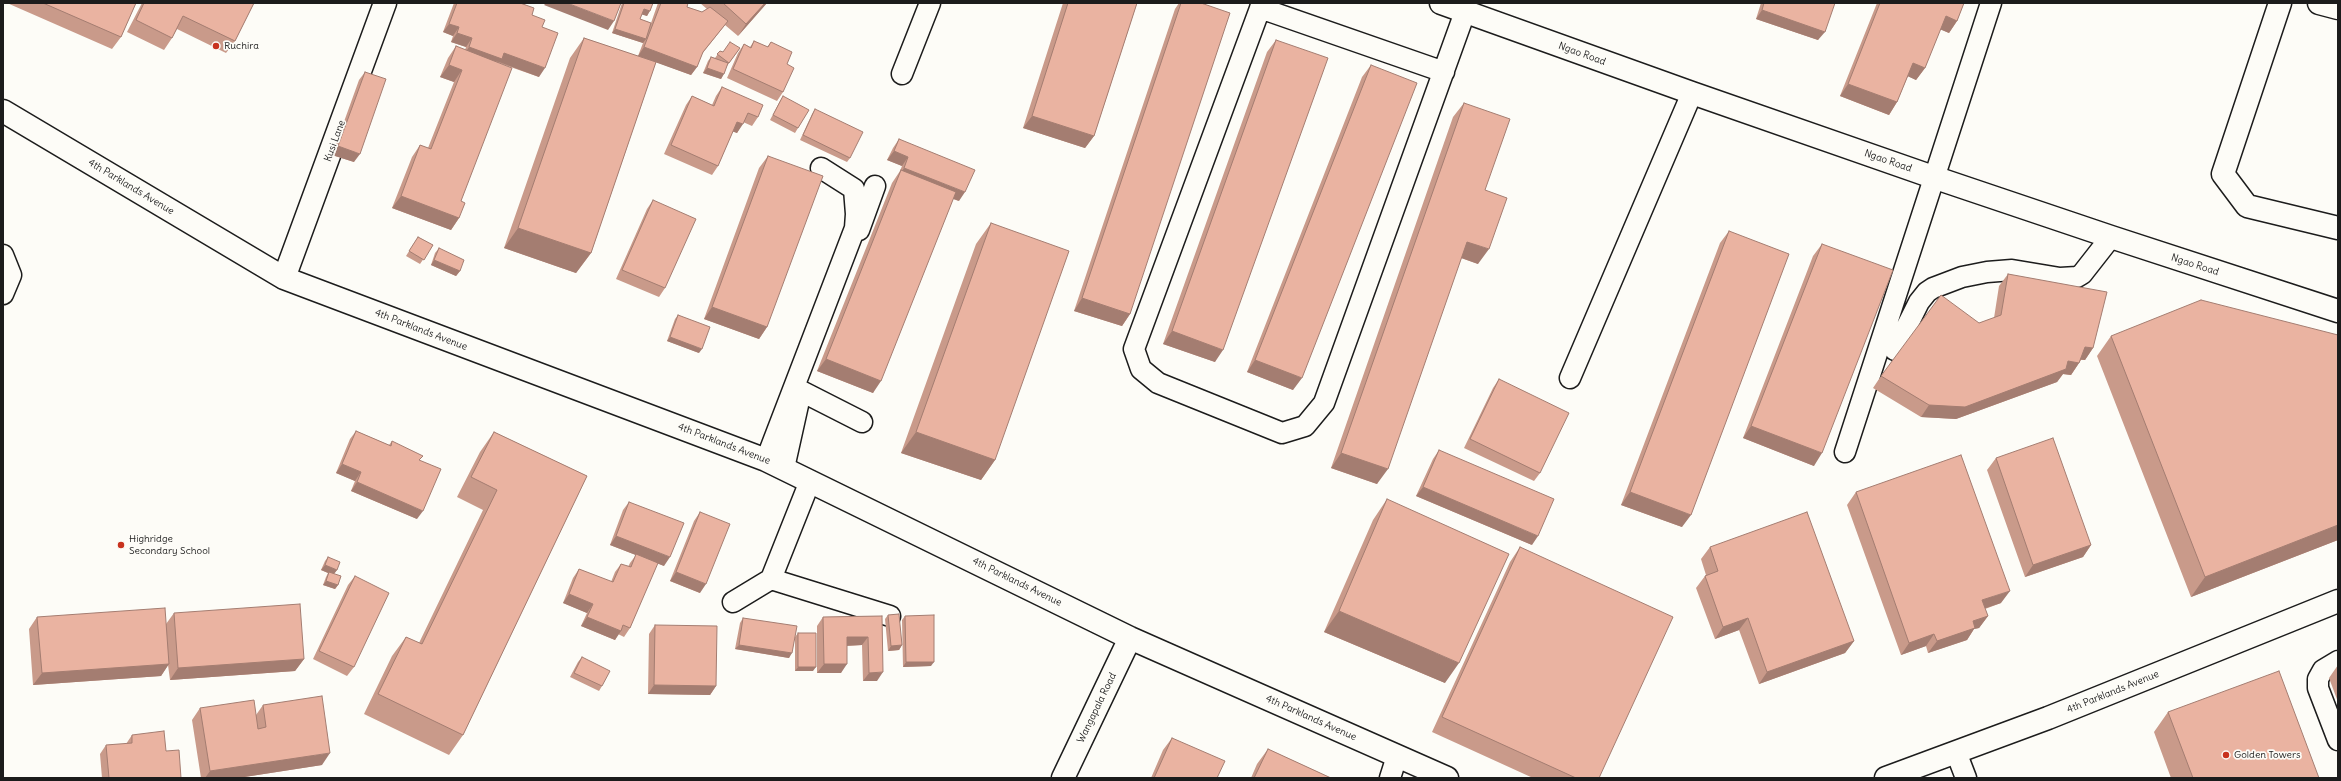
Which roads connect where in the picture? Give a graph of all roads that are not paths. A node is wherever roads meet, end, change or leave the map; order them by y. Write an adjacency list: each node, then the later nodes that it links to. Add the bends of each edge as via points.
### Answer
1 (385, 3): 20 (street, Kusi Lane)
2 (930, 3): 11 (lane)
3 (1441, 3): 9 (street, Ngao Road)
4 (1991, 3): 15 (lane)
5 (2280, 3): 17 (street, via 2223,174 2247,206)
6 (2319, 3): 8 (street)
7 (1261, 6): 10 (lane); 10 (lane, via 1134,349 1141,369 1158,383 1282,434 1305,426 1324,403)
8 (2338, 8)
9 (1465, 12): 10 (lane); 12 (street, Ngao Road)
10 (1444, 72)
11 (902, 74)
12 (1692, 93): 15 (street, Ngao Road); 24 (lane)
13 (3, 111): 20 (street, 4th Parklands Avenue)
14 (820, 168): 28 (lane, via 854,189 855,228)
15 (1933, 176): 18 (street, Ngao Road); 27 (lane)
16 (875, 186): 25 (lane)
17 (2338, 228)
18 (2111, 237): 22 (street, Ngao Road); 23 (lane, via 2077,277 2060,278 2012,270 1962,277 1933,288 1919,302)
19 (3, 255): 21 (lane, via 11,275)
20 (284, 278): 28 (street, 4th Parklands Avenue)
21 (3, 294)
22 (2338, 311)
23 (1895, 350)
24 (1570, 378)
25 (801, 391): 26 (lane); 28 (lane)
26 (862, 422)
27 (1845, 452)
28 (775, 464): 29 (street, 4th Parklands Avenue)
29 (810, 481): 30 (lane); 34 (street, 4th Parklands Avenue)
30 (771, 579): 32 (lane); 33 (lane)
31 (2338, 601): 37 (street, 4th Parklands Avenue, via 2048,718)
32 (733, 602)
33 (890, 616)
34 (1130, 638): 38 (street, 4th Parklands Avenue); 39 (street, Wangapala Road)
35 (2338, 661): 36 (lane, via 2323,670 2318,680 2318,688)
36 (2338, 740)
37 (1956, 752): 42 (street, 4th Parklands Avenue); 43 (lane)
38 (1397, 756): 40 (lane); 41 (street, 4th Parklands Avenue)
39 (1063, 778)
40 (1390, 778)
41 (1447, 778)
42 (1886, 778)
43 (1966, 778)

